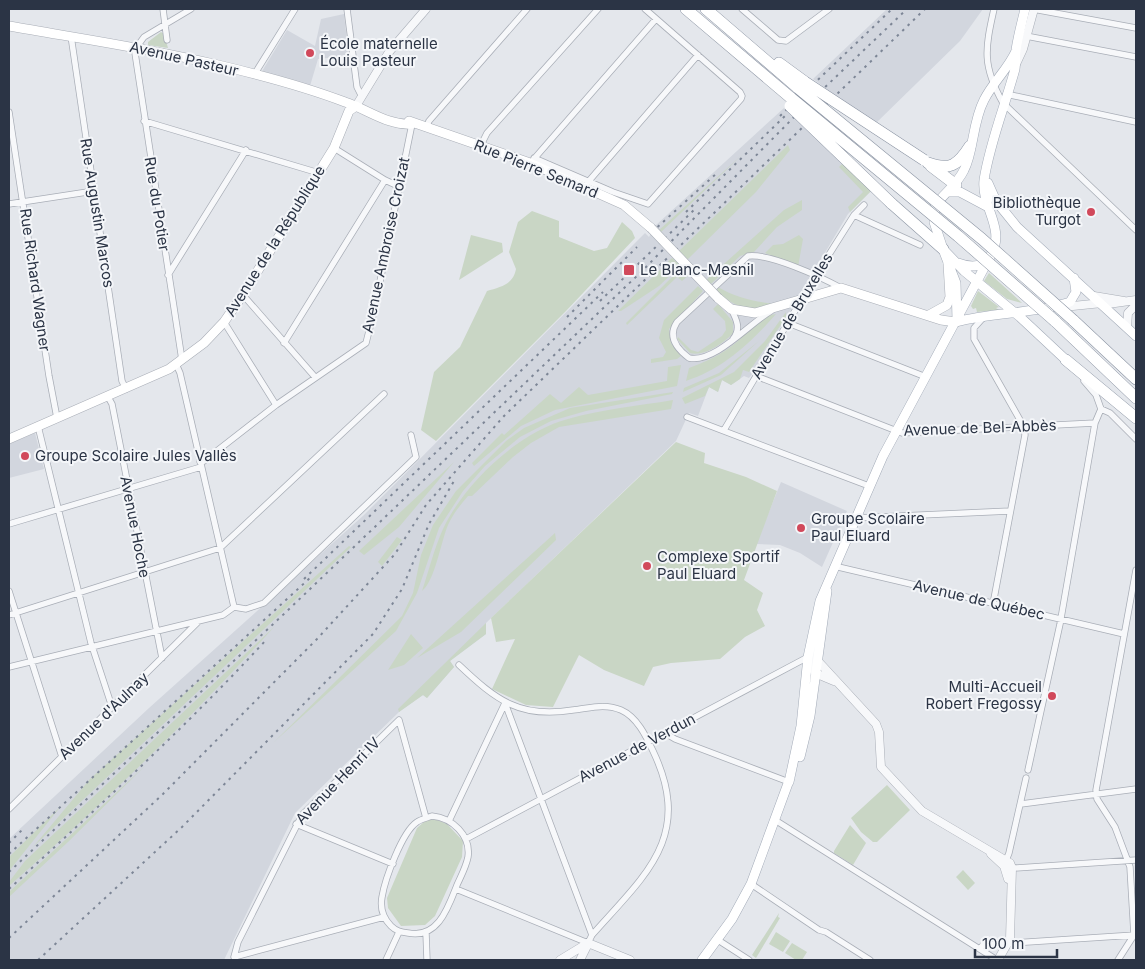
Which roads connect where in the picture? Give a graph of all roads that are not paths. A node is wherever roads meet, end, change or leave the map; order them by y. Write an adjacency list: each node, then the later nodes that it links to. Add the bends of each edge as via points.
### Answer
1 (163, 9): 17 (street)
2 (191, 9): 17 (street)
3 (294, 9): 27 (street)
4 (347, 9): 30 (street, via 358,93)
5 (426, 9): 30 (street, via 389,52)
6 (527, 9): 37 (street)
7 (598, 9): 38 (street, via 487,133)
8 (645, 9): 15 (street)
9 (686, 9): 31 (highway, via 775,84)
10 (706, 9): 28 (highway, via 766,59 780,63)
11 (742, 9): 12 (street, via 778,40 786,41)
12 (829, 9)
13 (994, 9): 29 (street, via 986,48)
14 (1031, 9): 18 (street); 20 (street); 23 (main road)
15 (656, 19): 24 (street); 42 (street)
16 (9, 26): 19 (main road, Avenue Pasteur)
17 (164, 27): 21 (street); 22 (street, via 157,28)
18 (1136, 28)
19 (71, 36): 22 (main road, Avenue Pasteur); 50 (street, Rue Augustin Marcos)
20 (1026, 36): 25 (street); 26 (street)
21 (167, 40)
22 (136, 48): 27 (main road, Avenue Pasteur); 34 (street, Rue du Potier)
23 (1016, 51): 26 (main road); 29 (main road)
24 (698, 55): 47 (street); 47 (street, Rue Pierre Semard, via 742,95 738,102 648,204)
25 (1136, 57)
26 (1016, 66): 29 (main road)
27 (254, 75): 32 (main road, Avenue Pasteur)
28 (802, 85): 43 (highway, bridge); 93 (highway, bridge, via 982,239)
29 (1000, 94): 35 (street); 39 (main road, via 978,113); 44 (main road); 57 (street)
30 (362, 97): 32 (street)
31 (788, 100): 59 (highway, bridge, via 891,203); 97 (highway, bridge, via 958,236)
32 (358, 108): 36 (main road, Rue Pierre Semard); 40 (main road, Avenue de la République, via 344,126)
33 (9, 112): 51 (street, Rue Richard Wagner)
34 (144, 121): 41 (street); 62 (street, Rue du Potier)
35 (1136, 122)
36 (412, 124): 37 (main road, Rue Pierre Semard); 48 (street, Avenue Ambroise Croizat)
37 (426, 128): 38 (main road, Rue Pierre Semard)
38 (481, 145): 42 (main road, Rue Pierre Semard)
39 (970, 146): 43 (highway, via 962,159 954,164 940,168); 49 (main road, via 965,169)
40 (334, 148): 45 (main road, Avenue de la République); 46 (street)
41 (246, 150): 45 (street); 62 (street)
42 (532, 161): 47 (street, Rue Pierre Semard); 76 (main road, Rue Pierre Semard, bridge, via 624,205)
43 (926, 162): 49 (highway)
44 (986, 172): 54 (main road, via 984,182); 56 (main road, via 992,194)
45 (319, 173): 67 (main road, Avenue de la République)
46 (385, 180): 48 (street); 86 (street)
47 (588, 182)
48 (398, 186): 91 (street, Avenue Ambroise Croizat, via 366,343)
49 (955, 190): 54 (main road); 59 (main road, via 940,200 933,213)
50 (94, 191): 51 (street); 94 (street, Rue Augustin Marcos, via 122,381)
51 (23, 202): 52 (street); 101 (street, Rue Richard Wagner)
52 (9, 204)
53 (864, 205): 55 (street, Avenue de Bruxelles)
54 (988, 207): 56 (main road); 60 (main road, via 996,232)
55 (854, 215): 58 (street); 63 (street, Avenue de Bruxelles)
56 (1017, 227): 64 (main road)
57 (1136, 230)
58 (920, 245)
59 (943, 249): 61 (main road)
60 (991, 256): 61 (main road, via 981,266 968,267); 65 (main road)
61 (952, 262): 65 (main road); 78 (main road, via 947,306); 81 (main road, via 956,283)
62 (168, 275): 89 (street, Rue du Potier)
63 (817, 275): 66 (street); 69 (street, Avenue de Bruxelles); 87 (street, via 762,256 748,256 677,322 672,332 674,342 692,359 701,358)
64 (1074, 278): 68 (main road); 74 (main road, via 1074,297 1070,302)
65 (978, 282): 77 (main road); 81 (main road)
66 (841, 288): 69 (main road); 78 (main road)
67 (243, 295): 80 (main road, Avenue de la République); 86 (street)
68 (1094, 296): 71 (street); 72 (main road)
69 (802, 299): 75 (main road); 82 (street, Avenue de Bruxelles)
70 (1136, 300): 71 (street)
71 (1124, 301): 72 (street)
72 (1105, 304): 74 (street); 83 (main road)
73 (1136, 305): 83 (street, via 1128,313)
74 (1053, 307): 77 (main road)
75 (776, 308): 76 (main road, via 755,313); 87 (street)
76 (731, 309): 87 (street, via 738,329)
77 (1015, 313): 79 (main road); 84 (main road)
78 (929, 315): 81 (main road)
79 (988, 315): 81 (main road); 84 (main road, via 1009,319); 105 (street, via 974,328 974,339)
80 (224, 322): 89 (main road, Avenue de la République); 98 (street)
81 (956, 322): 92 (main road)
82 (788, 323): 90 (street, Avenue de Bruxelles); 92 (street)
83 (1127, 327): 85 (main road)
84 (1036, 332): 88 (main road)
85 (1136, 336)
86 (284, 343): 91 (street)
87 (730, 343)
88 (1066, 360): 99 (street, via 1096,395); 102 (highway)
89 (179, 362): 94 (main road, Avenue de la République); 111 (street, Rue du Potier)
90 (756, 376): 106 (street, Avenue de Bruxelles); 107 (street, Avenue de Bel-Abbès)
91 (315, 377): 98 (street, Avenue Ambroise Croizat)
92 (926, 377): 107 (main road)
93 (1136, 379)
94 (126, 389): 96 (main road, Avenue de la République)
95 (384, 394): 118 (street)
96 (108, 397): 101 (main road, Avenue de la République); 113 (street, Avenue Hoche, via 112,404)
97 (1136, 398)
98 (276, 405): 111 (street, Avenue Ambroise Croizat)
99 (1101, 409): 103 (street); 110 (street, via 1110,413)
100 (687, 417): 106 (street)
101 (58, 418): 104 (main road, Avenue de la République)
102 (1136, 418)
103 (1095, 423): 105 (street, Avenue de Bel-Abbès); 129 (street)
104 (38, 426): 109 (main road, Avenue de la République); 114 (street)
105 (1024, 427): 107 (street, Avenue de Bel-Abbès, via 902,433); 115 (street)
106 (724, 430): 112 (street)
107 (896, 430): 112 (main road)
108 (411, 435): 126 (street, via 416,457 264,603 246,609)
109 (9, 439)
110 (1136, 439)
111 (201, 464): 113 (street, Avenue Ambroise Croizat); 118 (street, Rue du Potier)
112 (870, 486): 116 (main road)
113 (127, 489): 114 (street, Avenue Ambroise Croizat); 121 (street, Avenue Hoche)
114 (59, 510): 117 (street, Avenue Ambroise Croizat); 124 (street)
115 (1010, 511): 116 (street); 125 (street)
116 (855, 518): 119 (main road)
117 (9, 524)
118 (220, 548): 121 (street); 126 (street, Rue du Potier)
119 (834, 566): 122 (main road); 125 (street, Avenue de Québec)
120 (1136, 570): 132 (street)
121 (144, 572): 124 (street); 131 (street, Avenue Hoche)
122 (827, 585): 135 (main road); 135 (main road, via 816,616)
123 (9, 591): 127 (street)
124 (78, 593): 127 (street); 133 (street)
125 (993, 604): 129 (street, Avenue de Québec)
126 (234, 607): 130 (street, via 223,615)
127 (16, 613): 128 (street); 136 (street)
128 (9, 616)
129 (1061, 619): 132 (street, Avenue de Québec); 146 (street)
130 (198, 622): 131 (street); 134 (street, Avenue d'Aulnay)
131 (156, 631): 133 (street); 134 (street, Avenue Hoche)
132 (1124, 634): 150 (street)
133 (92, 646): 136 (street); 142 (street)
134 (162, 658): 142 (street, Avenue d'Aulnay)
135 (813, 659): 139 (main road); 140 (street); 143 (street, Avenue de Verdun); 148 (main road)
136 (31, 661): 138 (street); 145 (street)
137 (459, 665): 141 (street)
138 (9, 667)
139 (815, 673): 140 (street); 148 (main road, via 805,743)
140 (836, 682): 162 (street, via 878,729 881,767 922,811 980,845)
141 (505, 703): 144 (street, via 553,714 601,705 612,707 636,720); 151 (street); 156 (street)
142 (112, 707): 145 (street, Avenue d'Aulnay)
143 (665, 733): 144 (street, Avenue de Verdun); 148 (street)
144 (648, 742): 151 (street, Avenue de Verdun); 168 (street, via 664,776 668,794 670,812 665,839 634,888)
145 (62, 757): 153 (street, Avenue d'Aulnay)
146 (1028, 770)
147 (1026, 778): 152 (street)
148 (789, 782): 155 (main road)
149 (1136, 789): 150 (street)
150 (1096, 795): 152 (street); 160 (street, via 1115,827)
151 (542, 799): 158 (street, Avenue de Verdun); 168 (street)
152 (1021, 804): 162 (street)
153 (9, 808)
154 (426, 818): 156 (street, via 440,817); 157 (street, Avenue Henri IV, via 399,720 322,794); 161 (street, via 417,822 409,832)
155 (775, 820): 163 (main road); 173 (street)
156 (449, 821): 158 (street)
157 (296, 824): 161 (street); 176 (street, Avenue Henri IV, via 238,942)
158 (466, 839): 164 (street, via 467,859)
159 (1136, 860): 160 (street)
160 (1129, 861): 162 (street); 169 (street)
161 (393, 864): 165 (street, via 382,898)
162 (1007, 867): 171 (street)
163 (751, 884): 170 (main road); 174 (street)
164 (456, 889): 167 (street, via 444,917); 172 (street)
165 (384, 916): 166 (street); 176 (street)
166 (399, 932): 167 (street); 177 (street)
167 (426, 933): 178 (street)
168 (592, 935): 172 (street)
169 (1135, 935): 171 (street); 186 (street)
170 (718, 940): 181 (main road); 182 (street)
171 (1010, 942): 173 (street, via 984,945); 185 (street)
172 (588, 943): 175 (street); 180 (street)
173 (980, 949): 185 (street)
174 (858, 953): 183 (street); 184 (street)
175 (579, 956): 179 (street)
176 (235, 958)
177 (386, 960)
178 (427, 960)
179 (560, 960)
180 (630, 960)
181 (702, 960)
182 (749, 960)
183 (854, 960)
184 (870, 960)
185 (997, 960)
186 (1118, 960)

